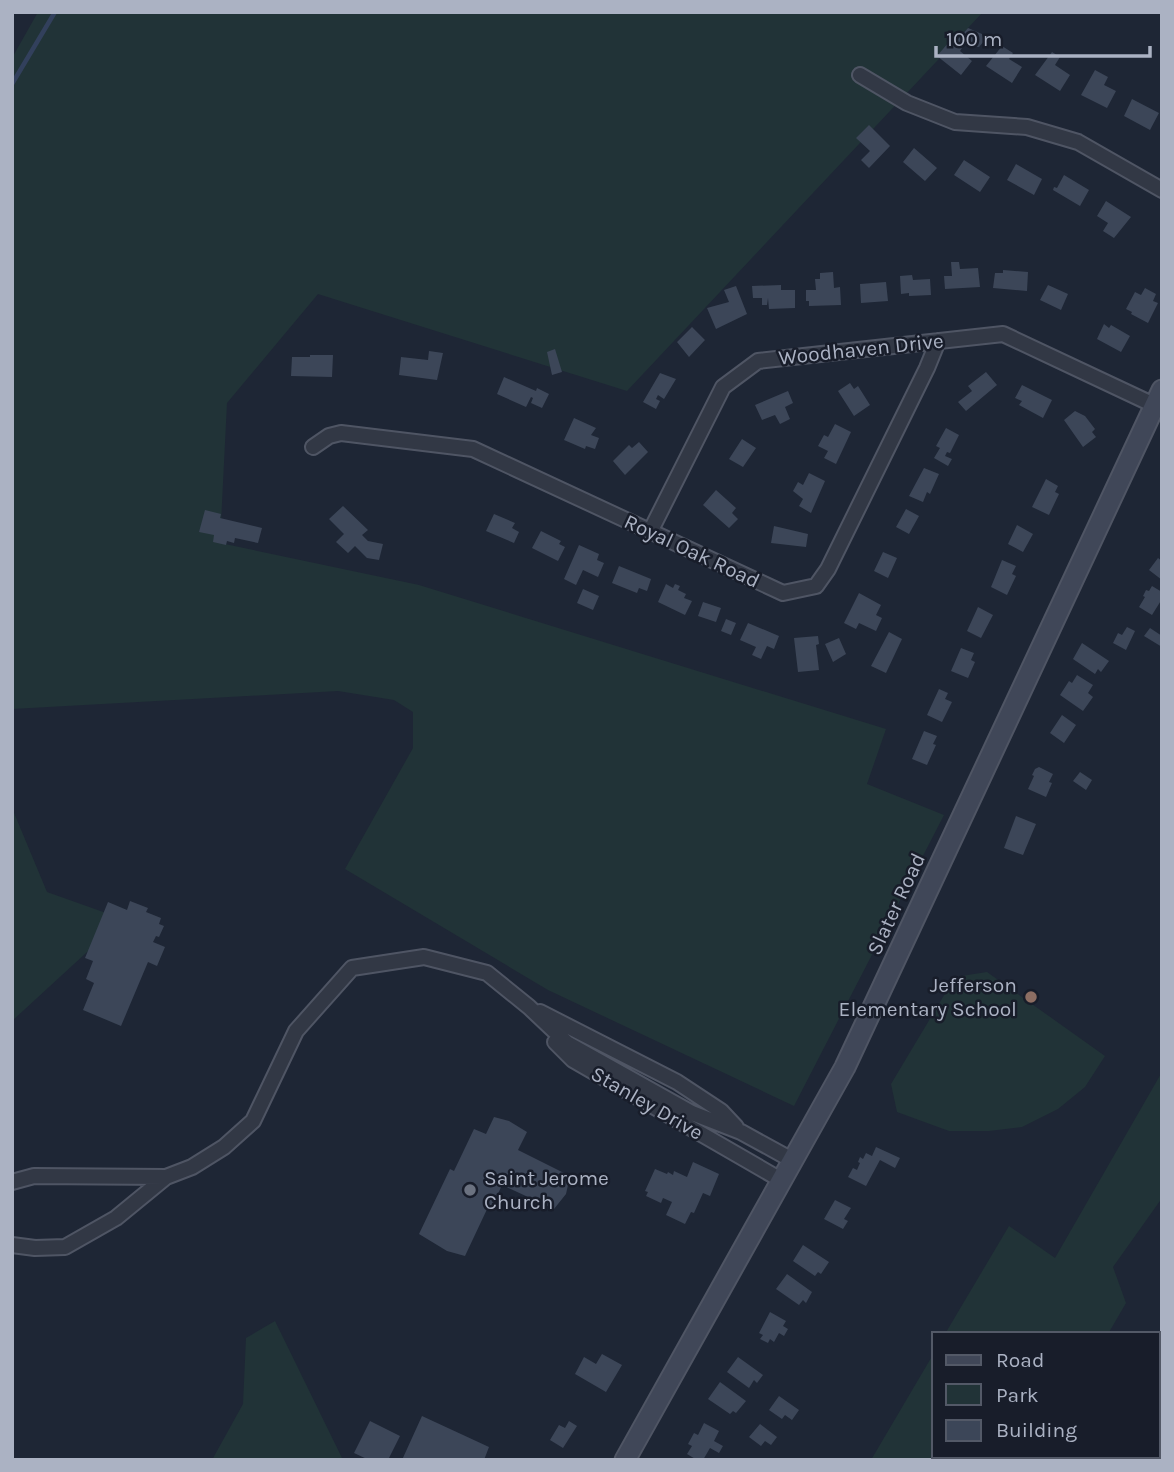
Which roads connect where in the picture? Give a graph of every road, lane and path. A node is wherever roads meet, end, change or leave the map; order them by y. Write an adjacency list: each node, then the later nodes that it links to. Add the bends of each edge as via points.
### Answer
1 (860, 75): 2 (street, via 907,103 955,122 1027,127 1078,142)
2 (1162, 190)
3 (938, 341): 4 (street, Woodhaven Drive, via 1003,334); 6 (street, Woodhaven Drive, via 758,360 723,387); 6 (street, Royal Oak Road, via 816,586 783,593)
4 (1158, 398): 8 (main road, Slater Road, via 845,1067)
5 (313, 447): 6 (street, Royal Oak Road, via 341,433 473,449)
6 (650, 532)
7 (529, 1007): 8 (street, Stanley Drive, via 567,1043 692,1113 741,1132); 9 (street, Stanley Drive, via 487,973 424,957 352,968 296,1031 253,1121 224,1147); 10 (street, Stanley Drive, via 573,1060)
8 (792, 1160): 10 (main road, Slater Road)
9 (166, 1177): 11 (street, Stanley Drive, via 34,1175); 12 (street, Stanley Drive, via 116,1218 65,1247)
10 (781, 1180): 13 (main road, Slater Road)
11 (12, 1182)
12 (12, 1245)
13 (625, 1460)

